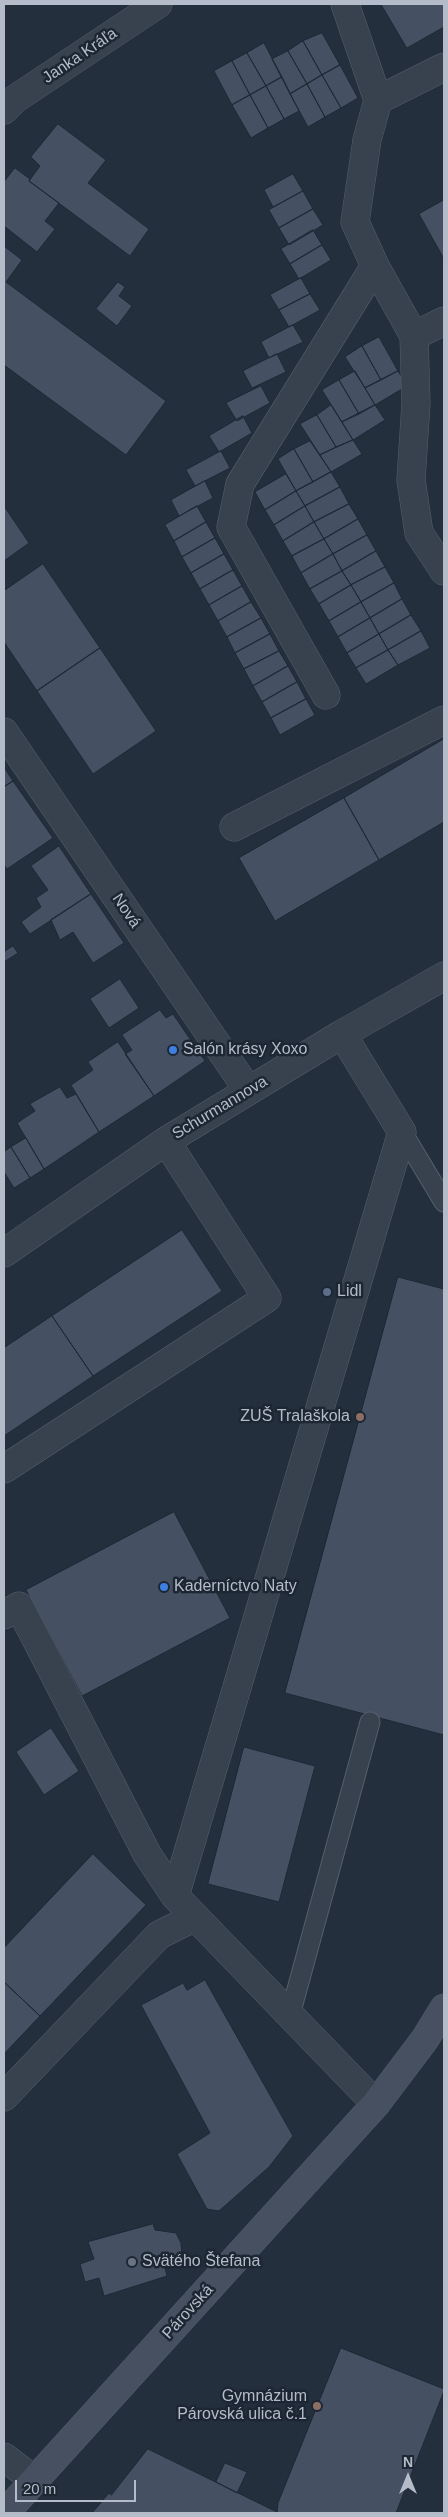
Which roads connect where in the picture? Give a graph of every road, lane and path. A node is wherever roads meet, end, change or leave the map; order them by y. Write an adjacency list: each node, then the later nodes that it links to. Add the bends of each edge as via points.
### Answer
1 (158, 4): 5 (street, Janka Kráľa, via 15,99)
2 (345, 4): 4 (street)
3 (444, 66): 4 (street)
4 (378, 100): 6 (street, via 367,140 355,222)
5 (4, 110)
6 (375, 266): 8 (street); 10 (street, via 240,484 231,526)
7 (444, 320): 8 (street)
8 (414, 336): 9 (street, via 416,403 411,480 419,533)
9 (444, 571)
10 (326, 695)
11 (444, 720): 13 (street)
12 (4, 732): 16 (street, Nová)
13 (234, 827)
14 (444, 976): 15 (street, Schurmannova)
15 (342, 1034): 16 (street, Schurmannova); 17 (street)
16 (248, 1090): 18 (street, Schurmannova)
17 (402, 1132): 19 (lane); 24 (street)
18 (166, 1141): 20 (street, Schurmannova); 21 (street, via 267,1298)
19 (444, 1202)
20 (4, 1253)
21 (4, 1469)
22 (4, 1615): 24 (street, via 19,1606 147,1854)
23 (370, 1722): 27 (lane)
24 (175, 1896): 25 (street)
25 (196, 1917): 27 (street); 29 (street, via 159,1935)
26 (444, 2008): 28 (street, Párovská)
27 (290, 2015): 30 (street)
28 (435, 2037): 30 (street, Párovská)
29 (4, 2096)
30 (376, 2104): 32 (street, Párovská)
31 (4, 2458): 32 (street)
32 (34, 2480): 33 (street, Párovská)
33 (5, 2513)

